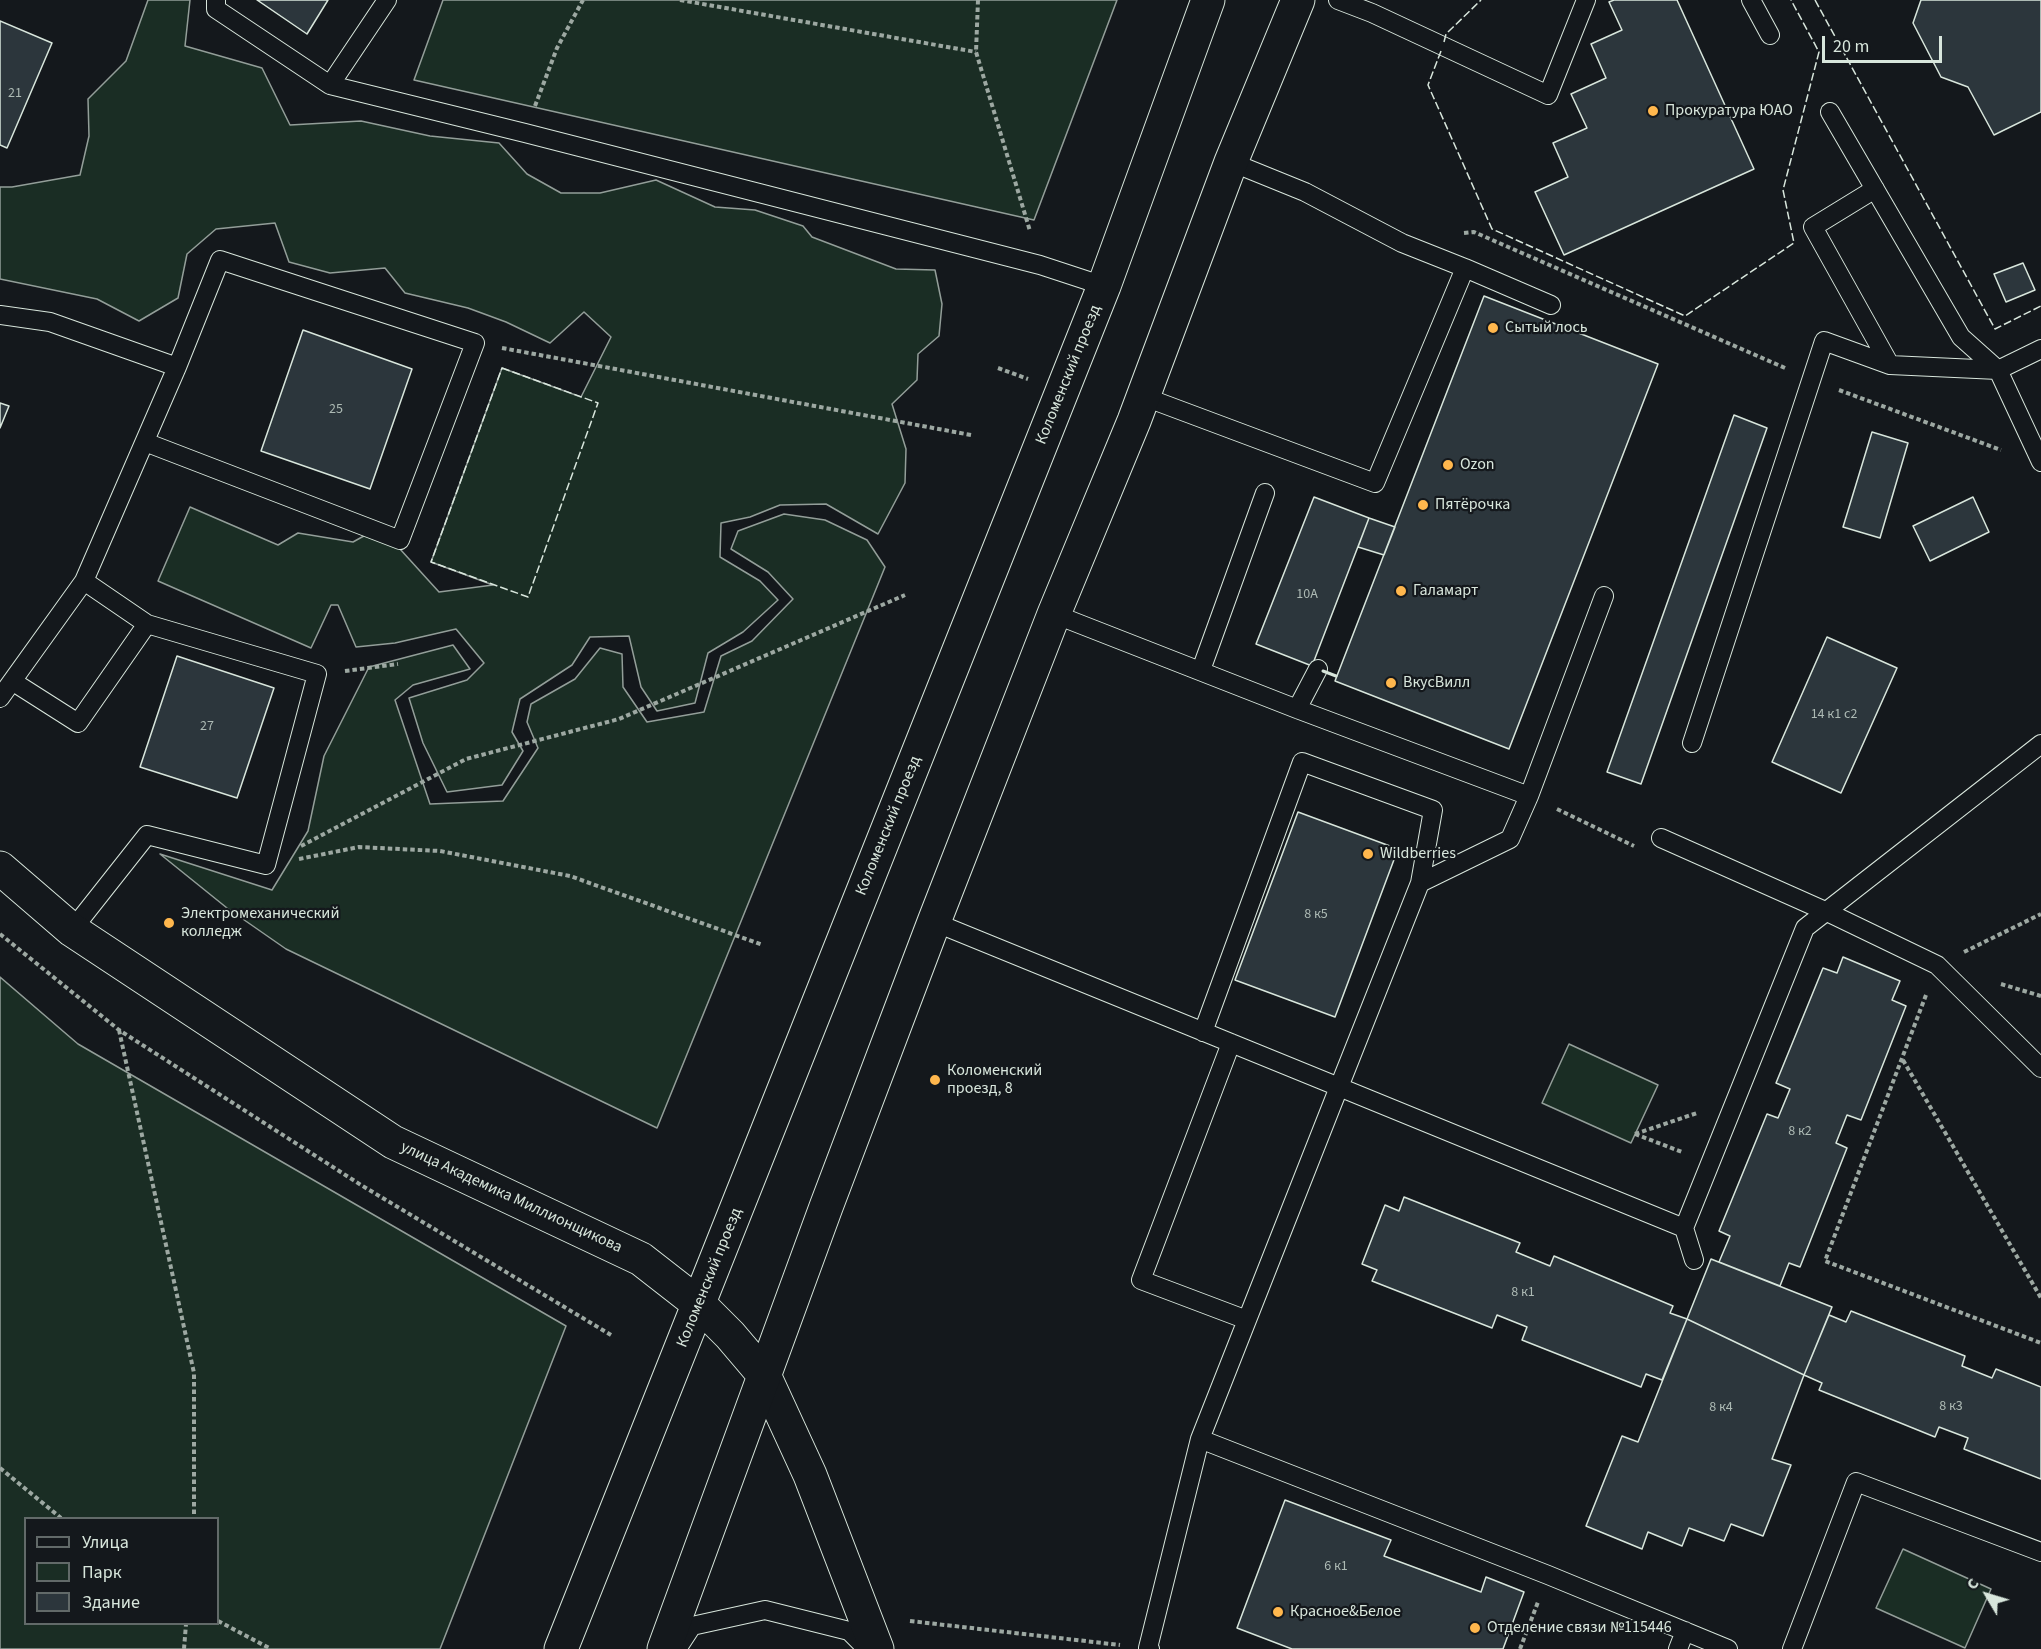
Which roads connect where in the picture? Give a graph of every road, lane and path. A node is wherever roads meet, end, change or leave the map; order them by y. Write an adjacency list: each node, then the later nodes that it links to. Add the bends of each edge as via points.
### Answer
1 (216, 0): 13 (lane, via 216,9)
2 (387, 0): 13 (lane)
3 (583, 0): 15 (path, via 557,48)
4 (680, 0): 12 (path)
5 (978, 0): 12 (path)
6 (1208, 0): 21 (main road, Коломенский проезд)
7 (1298, 0): 16 (main road)
8 (1338, 0): 9 (lane, via 1548,95)
9 (1586, 0)
10 (1751, 0): 11 (lane)
11 (1770, 35)
12 (976, 52): 19 (path)
13 (330, 85): 15 (lane)
14 (1830, 112): 17 (lane)
15 (525, 133): 19 (lane)
16 (1231, 162): 20 (lane, via 1305,192 1402,243); 30 (main road)
17 (1875, 189): 26 (lane, via 1813,227); 28 (lane, via 1961,337)
18 (1473, 232): 29 (path)
19 (1040, 265): 21 (lane)
20 (1465, 267): 22 (lane); 30 (lane, via 1376,483)
21 (1104, 286): 73 (main road, Коломенский проезд)
22 (1551, 305)
23 (0, 315): 27 (lane, via 50,322)
24 (475, 343): 27 (lane, via 220,260); 31 (path); 32 (lane, via 400,540)
25 (2041, 349): 28 (lane)
26 (1890, 364): 28 (lane); 29 (lane, via 1824,341)
27 (177, 367): 32 (lane)
28 (1998, 370): 34 (lane)
29 (1812, 380): 33 (path); 48 (lane)
30 (1142, 396): 39 (main road)
31 (971, 435)
32 (145, 442): 36 (lane)
33 (2008, 452)
34 (2041, 462)
35 (1265, 493): 43 (lane)
36 (84, 581): 40 (lane); 45 (lane)
37 (905, 595): 52 (path, via 619,719 466,759)
38 (1604, 596): 50 (lane)
39 (1054, 614): 43 (lane); 57 (main road)
40 (147, 624): 44 (lane); 45 (lane, via 78,723)
41 (399, 664): 44 (path)
42 (1318, 669): 47 (lane)
43 (1201, 670): 47 (lane)
44 (317, 675): 52 (lane)
45 (12, 681): 46 (lane)
46 (0, 698)
47 (1297, 709): 50 (lane)
48 (1692, 742)
49 (2041, 744): 55 (lane)
50 (1529, 796): 54 (lane, via 1510,839)
51 (1661, 838): 55 (lane)
52 (266, 866): 58 (lane, via 147,835); 60 (path, via 359,847 440,850 570,876)
53 (0, 868): 58 (main road, улица Академика Миллионщикова)
54 (1420, 883): 63 (lane, via 1433,810 1302,762); 67 (lane)
55 (1825, 911): 61 (lane); 68 (lane, via 1805,928)
56 (2041, 914): 61 (path)
57 (934, 922): 63 (lane); 77 (main road)
58 (72, 930): 73 (main road, улица Академика Миллионщикова, via 393,1142 641,1259)
59 (0, 934): 62 (path)
60 (763, 945)
61 (1937, 965): 65 (path); 66 (lane)
62 (119, 1030): 75 (path, via 362,1185); 81 (path, via 194,1373)
63 (1203, 1032): 64 (lane)
64 (1231, 1043): 67 (lane); 74 (lane, via 1141,1280)
65 (1903, 1059): 72 (path); 76 (path, via 1825,1261)
66 (2041, 1068)
67 (1339, 1087): 70 (lane); 74 (lane)
68 (1736, 1099): 69 (lane); 69 (path, via 1635,1134)
69 (1710, 1164): 70 (lane)
70 (1684, 1228): 71 (lane)
71 (1694, 1260)
72 (2041, 1298)
73 (700, 1305): 77 (main road, улица Академика Миллионщикова); 90 (main road, Коломенский проезд)
74 (1247, 1320): 78 (lane)
75 (611, 1335)
76 (2041, 1343)
77 (764, 1375): 91 (main road); 94 (main road, улица Академика Миллионщикова, via 810,1475)
78 (1200, 1439): 83 (lane); 95 (lane)
79 (0, 1468): 80 (path)
80 (60, 1517)
81 (195, 1517)
82 (2041, 1552): 99 (lane, via 1857,1482)
83 (1548, 1575): 87 (lane); 96 (path)
84 (910, 1621): 95 (path)
85 (219, 1622): 89 (path)
86 (186, 1625): 88 (path)
87 (1685, 1631): 97 (lane); 98 (lane)
88 (184, 1649)
89 (271, 1649)
90 (561, 1649)
91 (664, 1649)
92 (677, 1649): 93 (lane, via 692,1626 765,1610 849,1631)
93 (867, 1649)
94 (877, 1649)
95 (1149, 1649)
96 (1520, 1649)
97 (1678, 1649)
98 (1728, 1649)
99 (1792, 1649)

